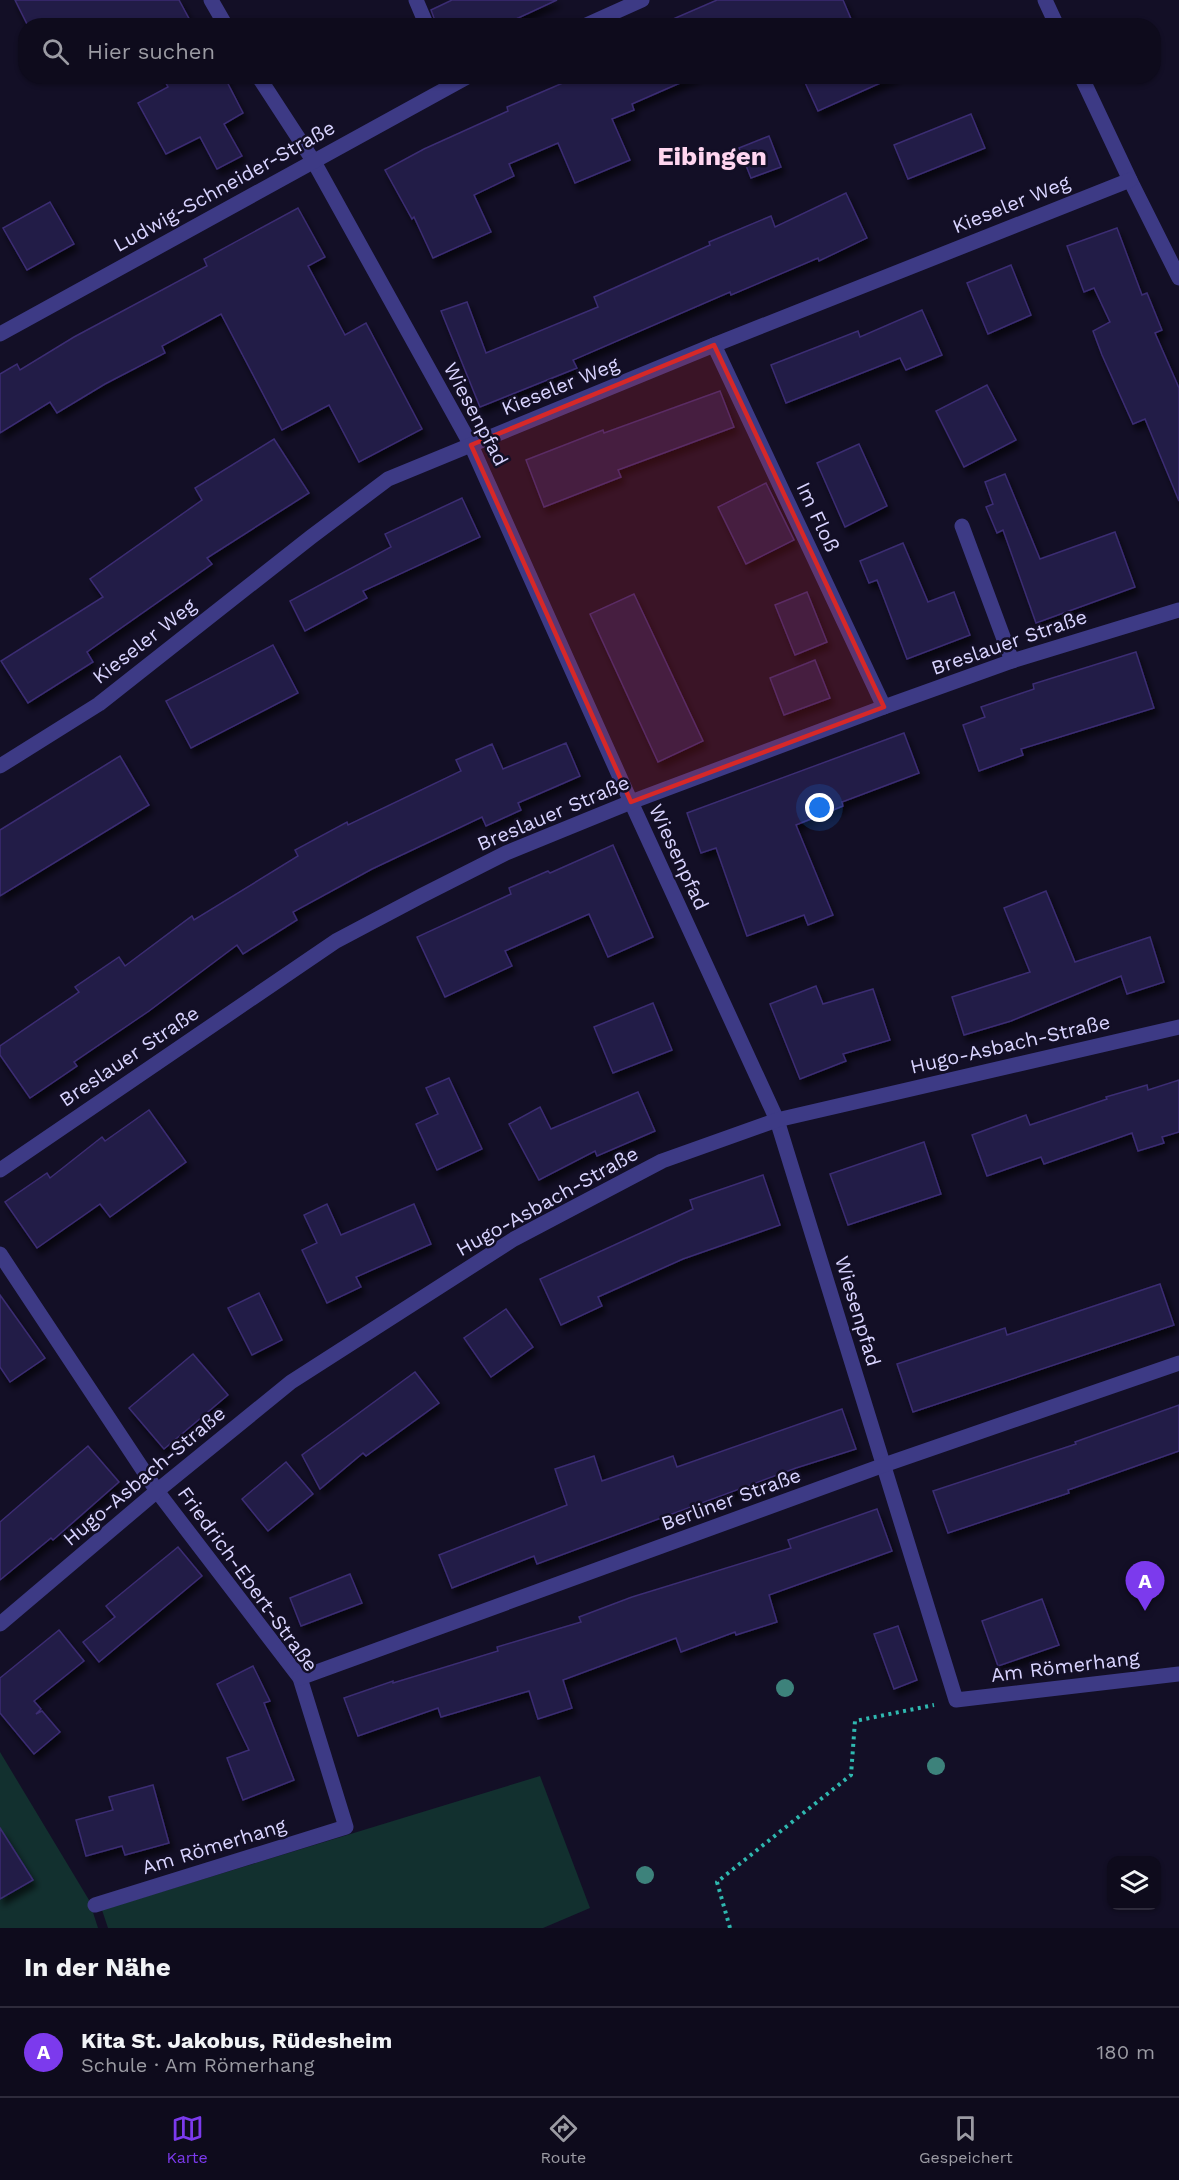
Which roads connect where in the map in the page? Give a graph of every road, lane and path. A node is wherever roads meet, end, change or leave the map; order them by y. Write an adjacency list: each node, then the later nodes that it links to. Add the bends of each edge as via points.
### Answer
1 (212, 0): 5 (street)
2 (416, 0): 6 (street)
3 (642, 0): 7 (street)
4 (1045, 0): 8 (street)
5 (222, 18)
6 (424, 18)
7 (602, 18)
8 (1053, 18)
9 (263, 84): 12 (street, Wiesenpfad)
10 (445, 84): 12 (street, Ludwig-Schneider-Straße)
11 (1085, 84): 13 (street)
12 (314, 162): 15 (street, Ludwig-Schneider-Straße); 17 (street, Wiesenpfad)
13 (1130, 180): 14 (street); 16 (street, Kieseler Weg)
14 (1179, 278)
15 (0, 334)
16 (714, 345): 17 (street, Kieseler Weg); 21 (street, Im Floß)
17 (471, 445): 22 (street, Kieseler Weg, via 388,479 99,704); 23 (street, Wiesenpfad)
18 (962, 526): 20 (street)
19 (1179, 610): 20 (street, Breslauer Straße)
20 (1012, 661): 21 (street, Breslauer Straße)
21 (884, 707): 23 (street, Breslauer Straße)
22 (0, 766)
23 (631, 802): 25 (street, Wiesenpfad); 26 (street, Breslauer Straße, via 506,853 336,941)
24 (1179, 1027): 25 (street, Hugo-Asbach-Straße)
25 (777, 1120): 29 (street, Wiesenpfad); 30 (street, Hugo-Asbach-Straße, via 662,1161 514,1239 291,1382)
26 (0, 1170)
27 (0, 1254): 30 (street, Friedrich-Ebert-Straße)
28 (1179, 1363): 29 (street, Berliner Straße)
29 (884, 1466): 33 (street, Berliner Straße); 34 (street, Wiesenpfad)
30 (157, 1491): 31 (street, Hugo-Asbach-Straße); 33 (street, Friedrich-Ebert-Straße)
31 (0, 1624)
32 (1179, 1674): 34 (street, Am Römerhang)
33 (300, 1678): 35 (street, Friedrich-Ebert-Straße)
34 (956, 1700): 37 (path, via 855,1721 851,1775 717,1882)
35 (346, 1827): 36 (street, Am Römerhang)
36 (94, 1905)
37 (730, 1928)

